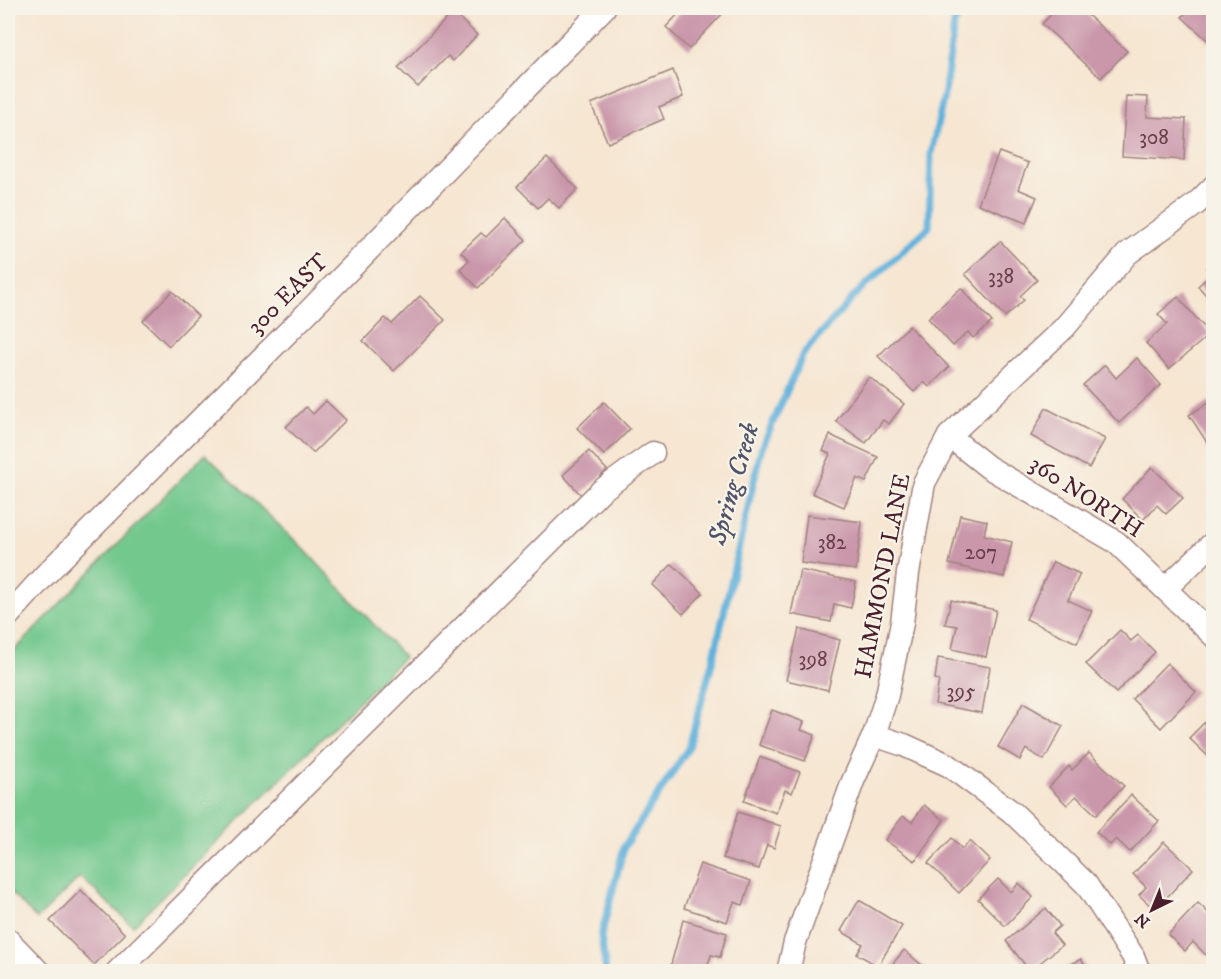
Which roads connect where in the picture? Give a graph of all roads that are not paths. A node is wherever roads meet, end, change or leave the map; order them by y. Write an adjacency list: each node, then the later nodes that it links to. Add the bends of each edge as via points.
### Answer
1 (604, 8): 7 (street, 300 EAST)
2 (1214, 186): 3 (street, HAMMOND LANE, via 1196,204 1127,254 1064,328)
3 (949, 436): 6 (street, 360 NORTH, via 988,467 1116,542); 9 (street, HAMMOND LANE, via 924,483 902,623 887,695)
4 (653, 453): 12 (street, via 602,490)
5 (1214, 542): 6 (street)
6 (1165, 589): 8 (street, 360 NORTH)
7 (8, 616)
8 (1214, 636)
9 (873, 735): 13 (street, HAMMOND LANE, via 795,942); 14 (street, via 948,765 1012,812 1086,884 1133,956)
10 (8, 940): 11 (street)
11 (39, 972)
12 (117, 972)
13 (788, 972)
14 (1139, 972)

